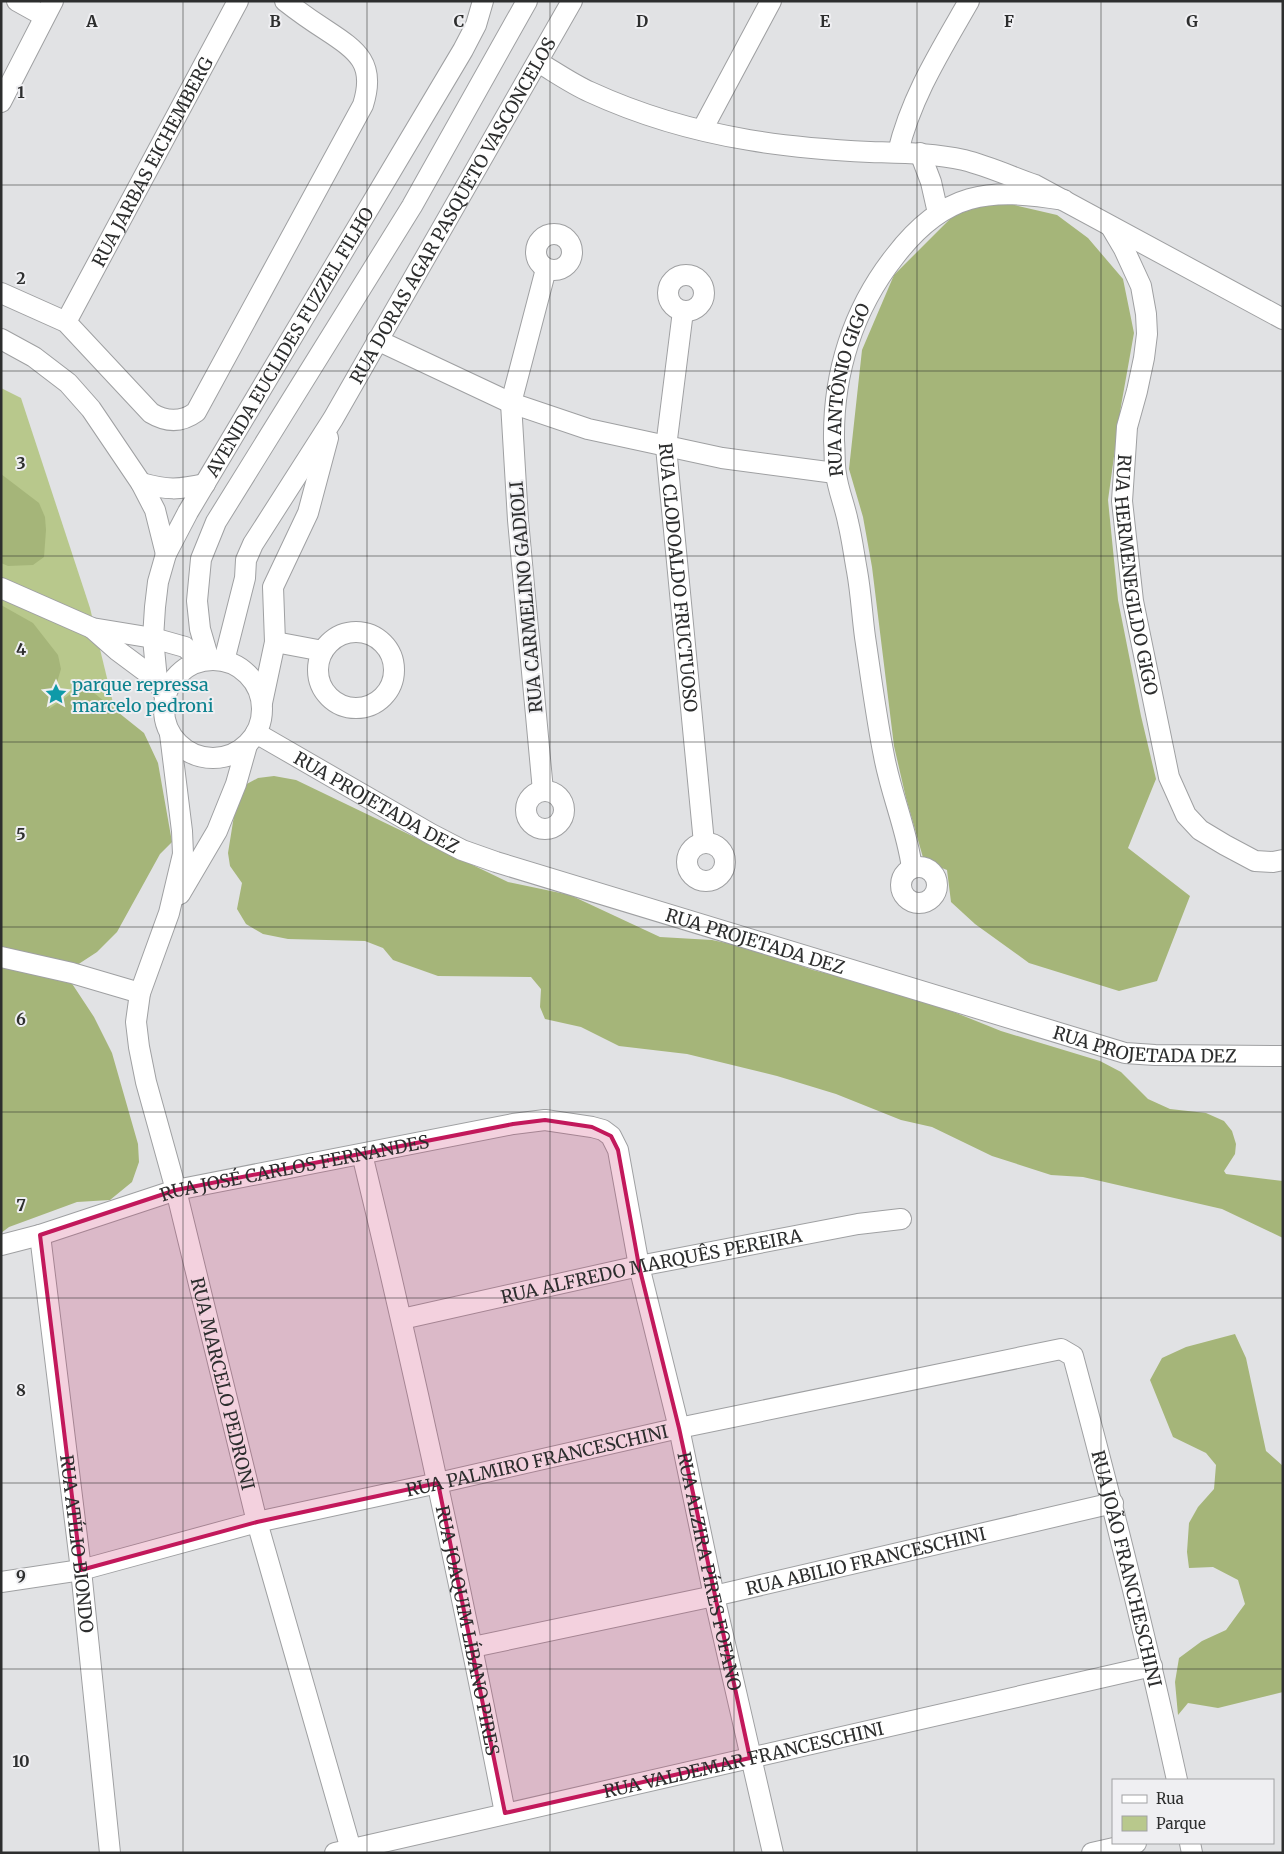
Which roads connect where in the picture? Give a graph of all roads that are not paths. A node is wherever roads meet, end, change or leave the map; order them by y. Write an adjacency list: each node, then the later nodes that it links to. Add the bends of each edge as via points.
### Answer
1 (17, 1): 9 (street)
2 (238, 1): 22 (street, RUA JARBAS EICHEMBERG)
3 (285, 1): 22 (street, via 356,52 364,64 368,90 363,105 196,412 187,418 162,420 151,413)
4 (483, 1): 30 (street, AVENIDA EUCLIDES FUZZEL FILHO, via 476,25 463,50)
5 (526, 1): 39 (street, AVENIDA EUCLIDES FUZZEL FILHO, via 412,206 216,522 201,559 197,601 200,629)
6 (572, 1): 10 (street, RUA DORAS AGAR PASQUETO VASCONCELOS)
7 (771, 1): 12 (street)
8 (969, 1): 13 (street, via 926,76 903,128)
9 (48, 8): 11 (street)
10 (538, 62): 12 (street, RUA ANTÔNIO GIGO, via 589,92 644,114); 24 (street, RUA DORAS AGAR PASQUETO VASCONCELOS)
11 (1, 102)
12 (702, 130): 13 (street, RUA ANTÔNIO GIGO, via 793,146)
13 (898, 152): 14 (street, RUA ANTÔNIO GIGO)
14 (920, 153): 15 (street, RUA ANTÔNIO GIGO, via 964,160 1035,185); 16 (street)
15 (1064, 200): 16 (street, RUA ANTÔNIO GIGO, via 1028,194 992,194 970,198); 17 (street, RUA ANTÔNIO GIGO)
16 (938, 212): 28 (street, RUA ANTÔNIO GIGO, via 910,236 880,274 853,325 836,401)
17 (1110, 226): 21 (street, RUA ANTÔNIO GIGO); 46 (street, RUA HERMENEGILDO GIGO, via 1141,286 1146,314 1148,334 1138,392 1127,427 1122,501 1133,601 1169,777 1186,815 1200,830 1255,861)
18 (546, 269): 25 (street, RUA CARMELINO GADIOLI)
19 (1, 293): 22 (street)
20 (683, 311): 27 (street, RUA CLODOALDO FRUCTUOSO)
21 (1283, 318)
22 (66, 322)
23 (1, 339): 29 (street, via 34,357 68,383 91,409)
24 (377, 340): 25 (street); 26 (street, RUA DORAS AGAR PASQUETO VASCONCELOS)
25 (511, 403): 27 (street, via 588,429); 44 (street, RUA CARMELINO GADIOLI, via 518,520)
26 (333, 419): 32 (street, RUA DORAS AGAR PASQUETO VASCONCELOS, via 261,528 246,560); 33 (street, RUA DORAS AGAR PASQUETO VASCONCELOS, via 308,513)
27 (666, 447): 28 (street); 45 (street, RUA CLODOALDO FRUCTUOSO)
28 (835, 473): 47 (street, RUA ANTÔNIO GIGO, via 858,574 884,755 909,844)
29 (141, 483): 30 (street, via 169,489); 31 (street, via 155,510)
30 (205, 484): 31 (street, AVENIDA EUCLIDES FUZZEL FILHO)
31 (166, 554): 36 (street, AVENIDA EUCLIDES FUZZEL FILHO, via 158,582)
32 (245, 578): 33 (street); 39 (street, RUA DORAS AGAR PASQUETO VASCONCELOS)
33 (273, 587): 37 (street, RUA DORAS AGAR PASQUETO VASCONCELOS)
34 (1, 588): 35 (street)
35 (92, 628): 36 (street); 40 (street)
36 (153, 638): 39 (street, via 185,647); 40 (street, AVENIDA EUCLIDES FUZZEL FILHO)
37 (275, 642): 38 (street); 41 (street, RUA DORAS AGAR PASQUETO VASCONCELOS)
38 (323, 651)
39 (210, 661): 40 (street, via 181,671); 41 (street, via 238,667 250,676)
40 (161, 688): 42 (street, via 164,720)
41 (262, 703): 43 (street, via 261,719)
42 (170, 734): 43 (street, via 179,746 206,759 221,759 235,754); 48 (street, RUA MARCELO PEDRONI, via 183,854)
43 (252, 739): 48 (street, RUA MARCELO PEDRONI, via 217,831); 51 (street, RUA PROJETADA DEZ, via 462,850 496,862 1125,1053)
44 (544, 791)
45 (704, 843)
46 (1283, 860)
47 (912, 868)
48 (169, 913): 50 (street, RUA MARCELO PEDRONI)
49 (1, 957): 50 (street)
50 (140, 993): 54 (street, RUA MARCELO PEDRONI, via 136,1022 139,1047)
51 (1283, 1056)
52 (592, 1127): 53 (street, RUA JOSÉ CARLOS FERNANDES, via 545,1120); 58 (street, RUA ALZIRA PÍRES FOFANO, via 611,1136 618,1150)
53 (362, 1154): 54 (street, RUA JOSÉ CARLOS FERNANDES); 59 (street, RUA JOAQUIM LÍBANO PIRES)
54 (176, 1190): 56 (street, RUA JOSÉ CARLOS FERNANDES); 64 (street, RUA MARCELO PEDRONI)
55 (901, 1219): 58 (street, RUA ALFREDO MARQUÊS PEREIRA, via 858,1224)
56 (40, 1235): 57 (street, RUA JOSÉ CARLOS FERNANDES); 65 (street, RUA ATÍLIO BIONDO)
57 (1, 1245)
58 (639, 1266): 59 (street, RUA ALFREDO MARQUÊS PEREIRA); 61 (street, RUA ALZIRA PÍRES FOFANO)
59 (402, 1319): 62 (street, RUA JOAQUIM LÍBANO PIRES)
60 (1073, 1356): 61 (street, RUA PALMIRO FRANCESCHINI, via 1061,1349); 63 (street, RUA JOÃO FRANCHESCHINI)
61 (679, 1428): 62 (street, RUA PALMIRO FRANCESCHINI); 67 (street, RUA ALZIRA PÍRES FOFANO)
62 (438, 1483): 64 (street, RUA PALMIRO FRANCESCHINI); 68 (street, RUA JOAQUIM LÍBANO PIRES)
63 (1113, 1503): 67 (street, RUA ABILIO FRANCESCHINI); 69 (street, RUA JOÃO FRANCHESCHINI)
64 (257, 1522): 65 (street, RUA PALMIRO FRANCESCHINI); 74 (street, RUA MARCELO PEDRONI)
65 (82, 1570): 66 (street, RUA PALMIRO FRANCESCHINI); 75 (street, RUA ATÍLIO BIONDO)
66 (1, 1582)
67 (714, 1596): 68 (street, RUA ABILIO FRANCESCHINI); 70 (street, RUA ALZIRA PÍRES FOFANO)
68 (473, 1647): 72 (street, RUA JOAQUIM LÍBANO PIRES)
69 (1152, 1666): 70 (street, RUA VALDEMAR FRANCESCHINI); 71 (street, RUA JOÃO FRANCHESCHINI)
70 (750, 1758): 72 (street, RUA VALDEMAR FRANCESCHINI); 76 (street, RUA ALZIRA PÍRES FOFANO)
71 (1176, 1779)
72 (506, 1813): 74 (street, RUA VALDEMAR FRANCESCHINI)
73 (1132, 1844): 77 (street)
74 (346, 1852)
75 (110, 1853)
76 (773, 1853)
77 (1092, 1853)

